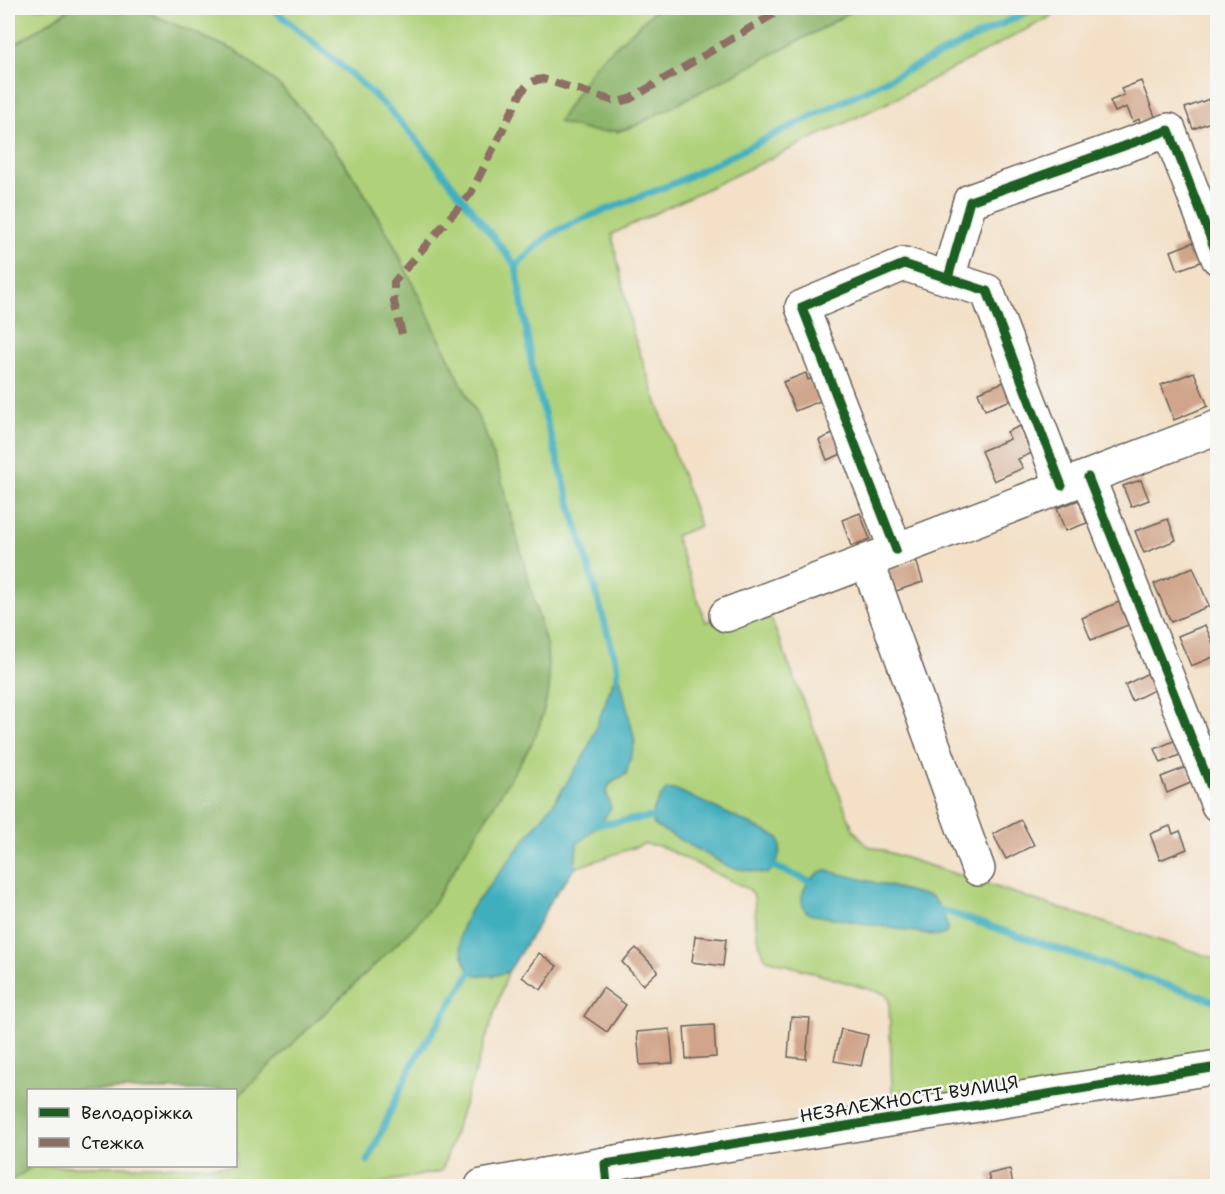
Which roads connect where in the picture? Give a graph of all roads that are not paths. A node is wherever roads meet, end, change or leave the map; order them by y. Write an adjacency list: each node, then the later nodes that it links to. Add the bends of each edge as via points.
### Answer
1 (1218, 258): 2 (street, via 1169,130 970,201)
2 (948, 278): 4 (street, via 987,291); 5 (street, via 904,264 802,307)
3 (1218, 427): 4 (street)
4 (1075, 481): 5 (street); 7 (street)
5 (881, 556): 6 (street); 8 (street)
6 (726, 615)
7 (1218, 805)
8 (978, 869)
9 (1218, 1067): 10 (street, НЕЗАЛЕЖНОСТІ ВУЛИЦЯ)
10 (606, 1175): 11 (street, НЕЗАЛЕЖНОСТІ ВУЛИЦЯ)
11 (482, 1186)

